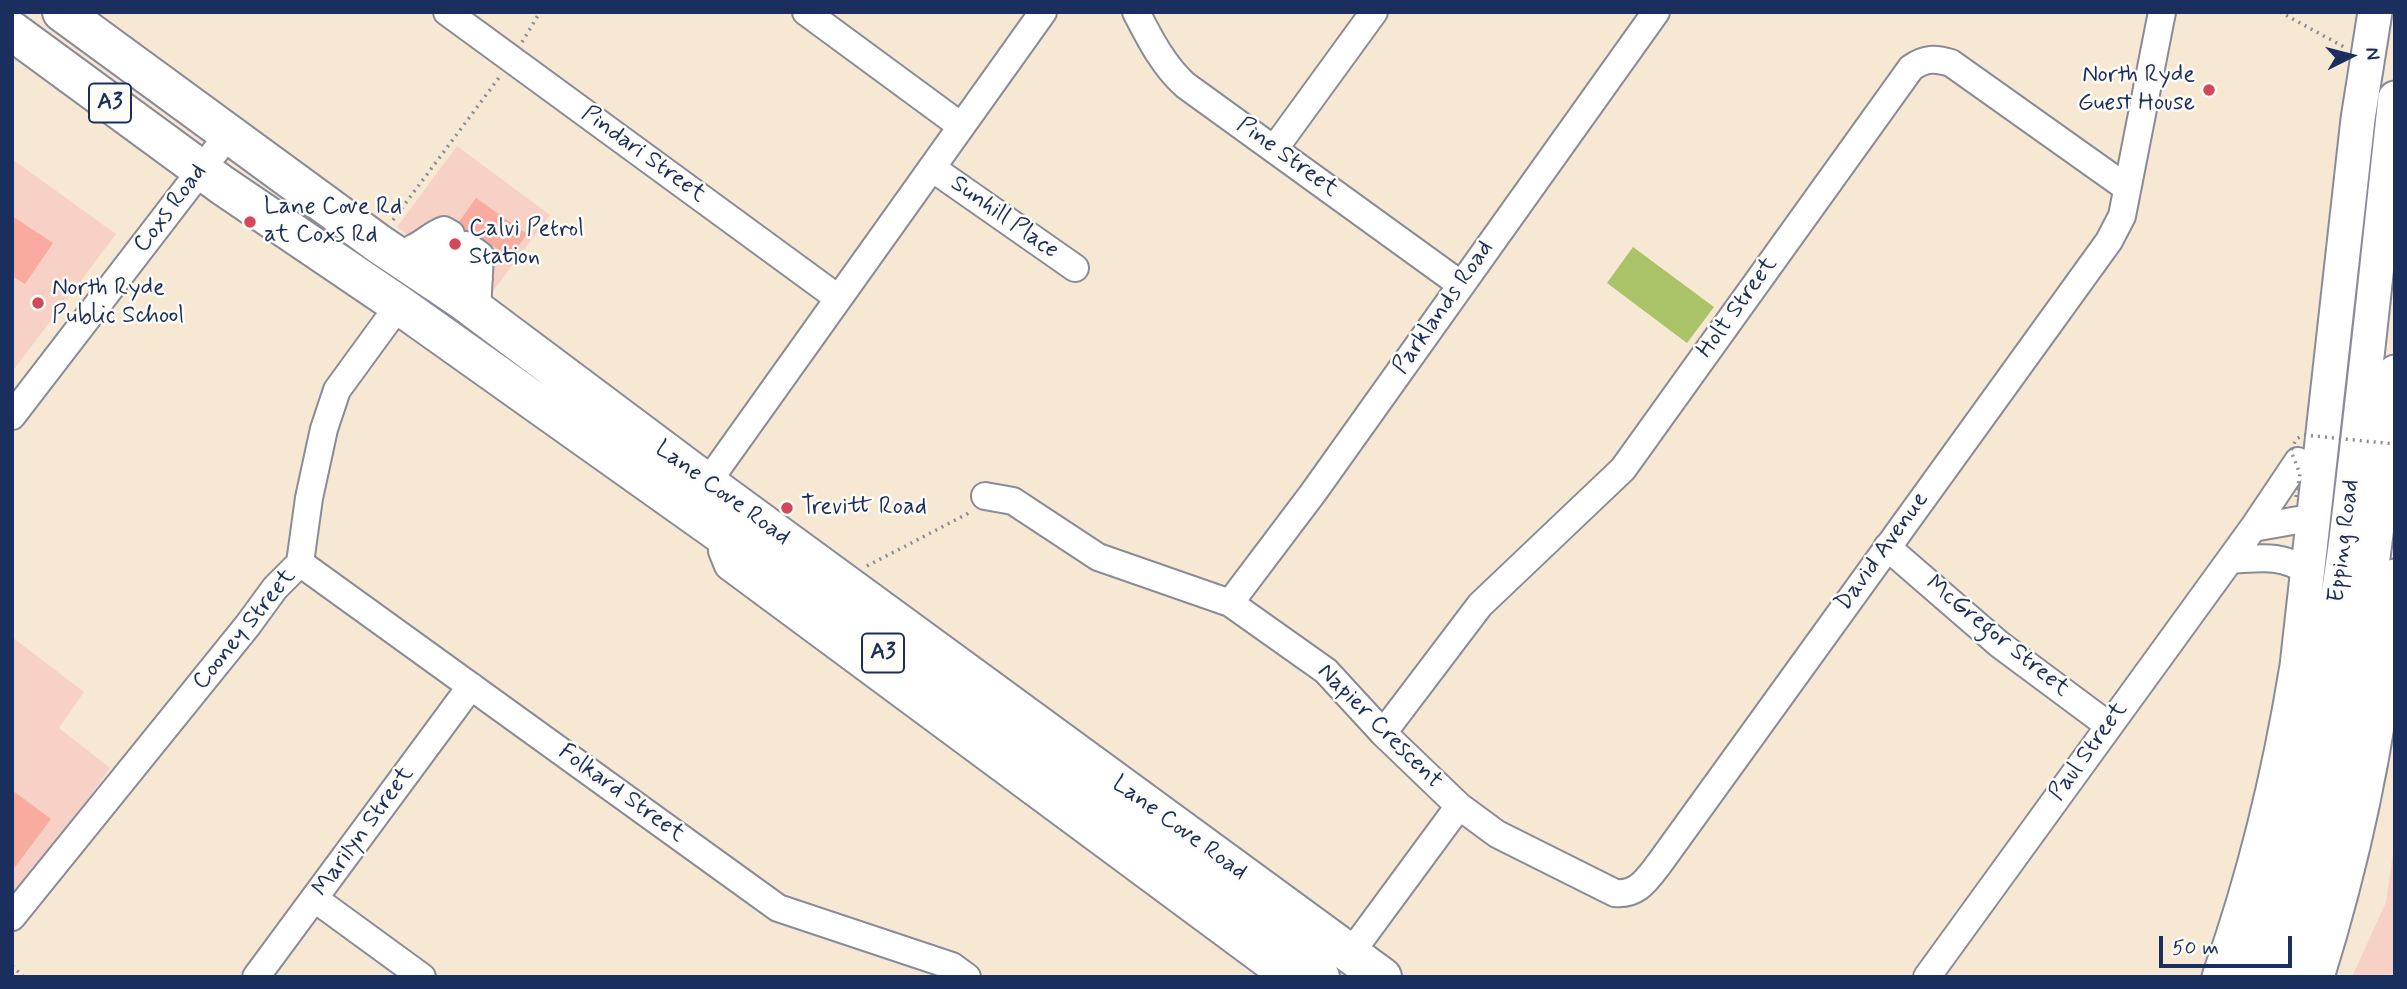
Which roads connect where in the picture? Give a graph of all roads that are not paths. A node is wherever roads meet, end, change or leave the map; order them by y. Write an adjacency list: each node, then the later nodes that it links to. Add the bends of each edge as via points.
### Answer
1 (62, 12): 13 (highway, Lane Cove Road / A3)
2 (447, 12): 20 (street, Pindari Street)
3 (806, 12): 12 (street)
4 (1043, 12): 12 (street)
5 (1136, 12): 14 (street, Pine Street, via 1173,74)
6 (1374, 12): 14 (street)
7 (1656, 12): 19 (street, Parklands Road)
8 (2162, 12): 17 (street, David Avenue)
9 (2375, 12): 27 (main road)
10 (23, 26): 16 (highway, Lane Cove Road / A3)
11 (2395, 98): 51 (main road, Epping Road, via 2354,472 2323,700 2314,755)
12 (961, 126): 15 (street)
13 (228, 135): 16 (street, Coxs Road); 25 (highway, Lane Cove Road / A3, via 445,254)
14 (1275, 148): 19 (street, Pine Street)
15 (932, 168): 18 (street, Sunhill Place); 20 (street)
16 (201, 170): 21 (highway, Lane Cove Road / A3); 23 (street, Coxs Road)
17 (2127, 188): 30 (street, David Avenue, via 2122,216 2109,241); 38 (street, Holt Street, via 1951,63 1922,60 1910,68 1623,469 1480,605)
18 (1075, 268)
19 (1460, 284): 35 (street, Parklands Road)
20 (838, 298): 25 (street)
21 (399, 305): 29 (highway, Lane Cove Road / A3); 32 (street, Cooney Street, via 338,390 324,429)
22 (2395, 372): 52 (main road, Epping Road, via 2345,748 2311,892)
23 (12, 416)
24 (2298, 461): 28 (street, Paul Street)
25 (707, 483): 42 (highway, Lane Cove Road / A3)
26 (985, 496): 35 (street, Napier Crescent, via 1013,501 1098,557)
27 (2306, 507): 28 (street); 33 (main road)
28 (2253, 528): 31 (street, Paul Street)
29 (724, 536): 46 (street, via 722,551 728,566); 47 (highway, Lane Cove Road / A3)
30 (1887, 547): 37 (street, McGregor Street, via 1999,644); 39 (street, David Avenue, via 1636,891 1615,893 1601,887 1497,834)
31 (2230, 560): 33 (street, via 2269,556); 37 (street, Paul Street)
32 (300, 563): 36 (street, Folkard Street); 41 (street, Cooney Street, via 275,588)
33 (2309, 571): 50 (main road, via 2285,737 2252,873)
34 (2395, 576): 53 (main road, via 2384,693 2364,805)
35 (1230, 603): 38 (street, Napier Crescent, via 1326,671)
36 (471, 686): 40 (street, Marilyn Street); 45 (street, Folkard Street, via 778,908 952,966)
37 (2108, 725): 49 (street, Paul Street)
38 (1383, 733): 39 (street, Napier Crescent)
39 (1459, 806): 42 (street, Napier Crescent)
40 (315, 899): 43 (street, Marilyn Street); 44 (street)
41 (12, 917)
42 (1350, 954): 48 (highway, Lane Cove Road / A3)
43 (256, 977)
44 (422, 977)
45 (967, 977)
46 (1283, 977)
47 (1320, 977)
48 (1382, 977)
49 (1927, 977)
50 (2219, 977)
51 (2252, 977)
52 (2283, 977)
53 (2317, 977)

